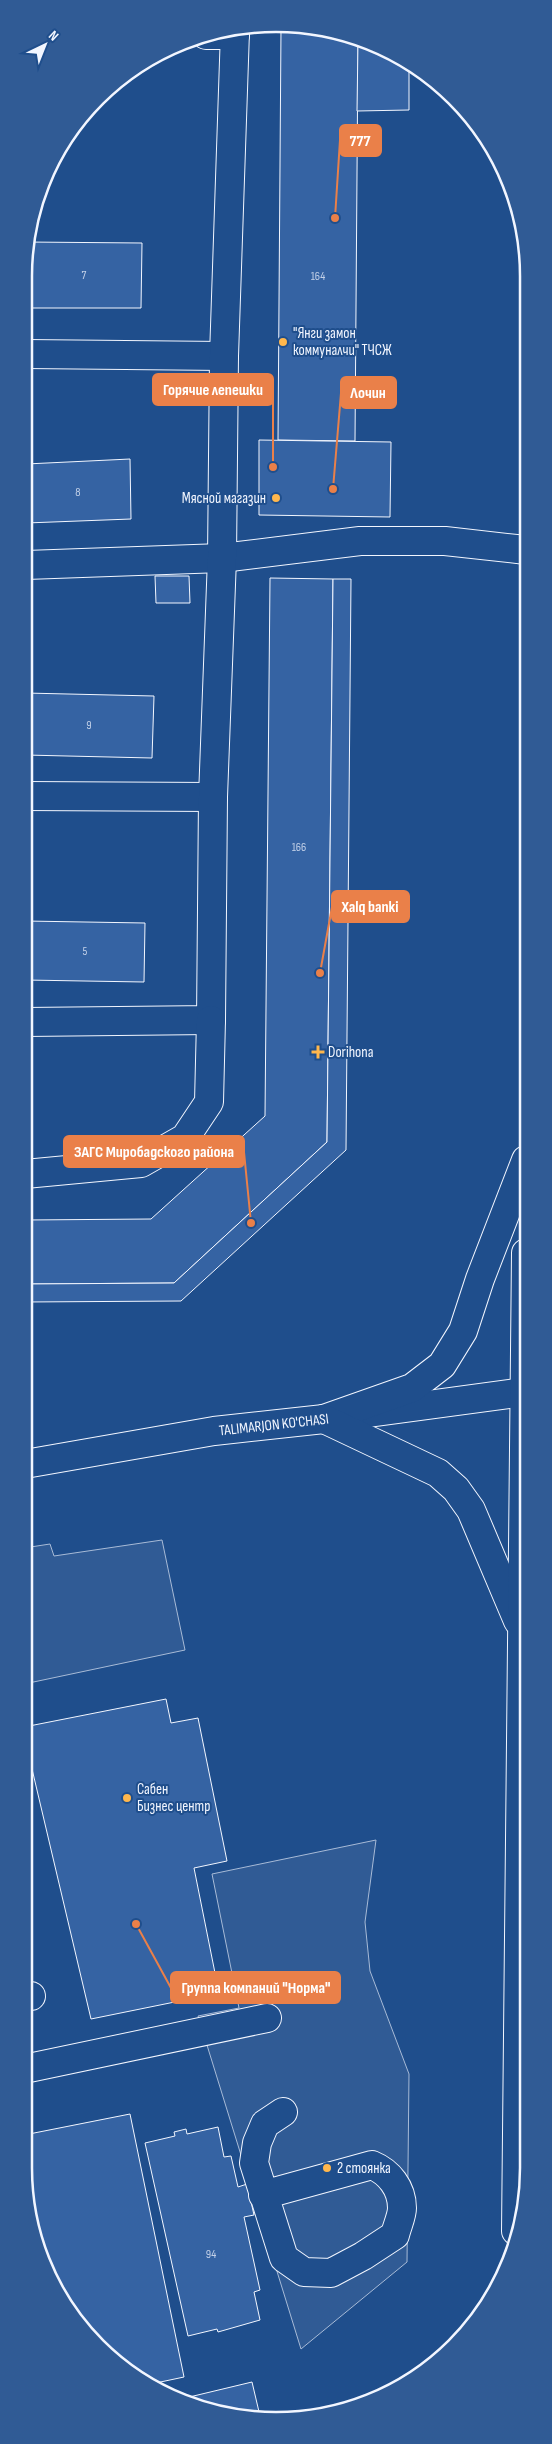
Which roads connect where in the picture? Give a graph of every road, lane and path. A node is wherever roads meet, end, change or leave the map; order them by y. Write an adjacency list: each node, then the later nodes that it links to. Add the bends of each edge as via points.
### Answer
1 (235, 36): 3 (street)
2 (32, 354): 3 (street)
3 (224, 356): 5 (street)
4 (520, 549): 5 (street, via 445,541 360,541)
5 (222, 558): 6 (street); 8 (street)
6 (32, 565)
7 (32, 796): 8 (street)
8 (213, 797): 9 (street)
9 (211, 1020): 10 (street); 11 (street, via 209,1102 185,1138 141,1164)
10 (32, 1022)
11 (32, 1173)
12 (520, 1176): 14 (street, via 463,1332 442,1365 412,1388)
13 (520, 1392): 14 (street, TALIMARJON KO'CHASI)
14 (324, 1420): 15 (street, TALIMARJON KO'CHASI, via 214,1430); 16 (street, via 438,1473 456,1489 471,1510)
15 (32, 1463)
16 (520, 1612)
17 (520, 1925): 22 (street)
18 (266, 2018): 19 (street)
19 (32, 2067)
20 (283, 2112): 21 (street, via 265,2124 256,2143 254,2163)
21 (264, 2195): 21 (street, via 284,2258 304,2272 331,2272 395,2235 402,2207 395,2183 385,2171 372,2165)
22 (516, 2205)

